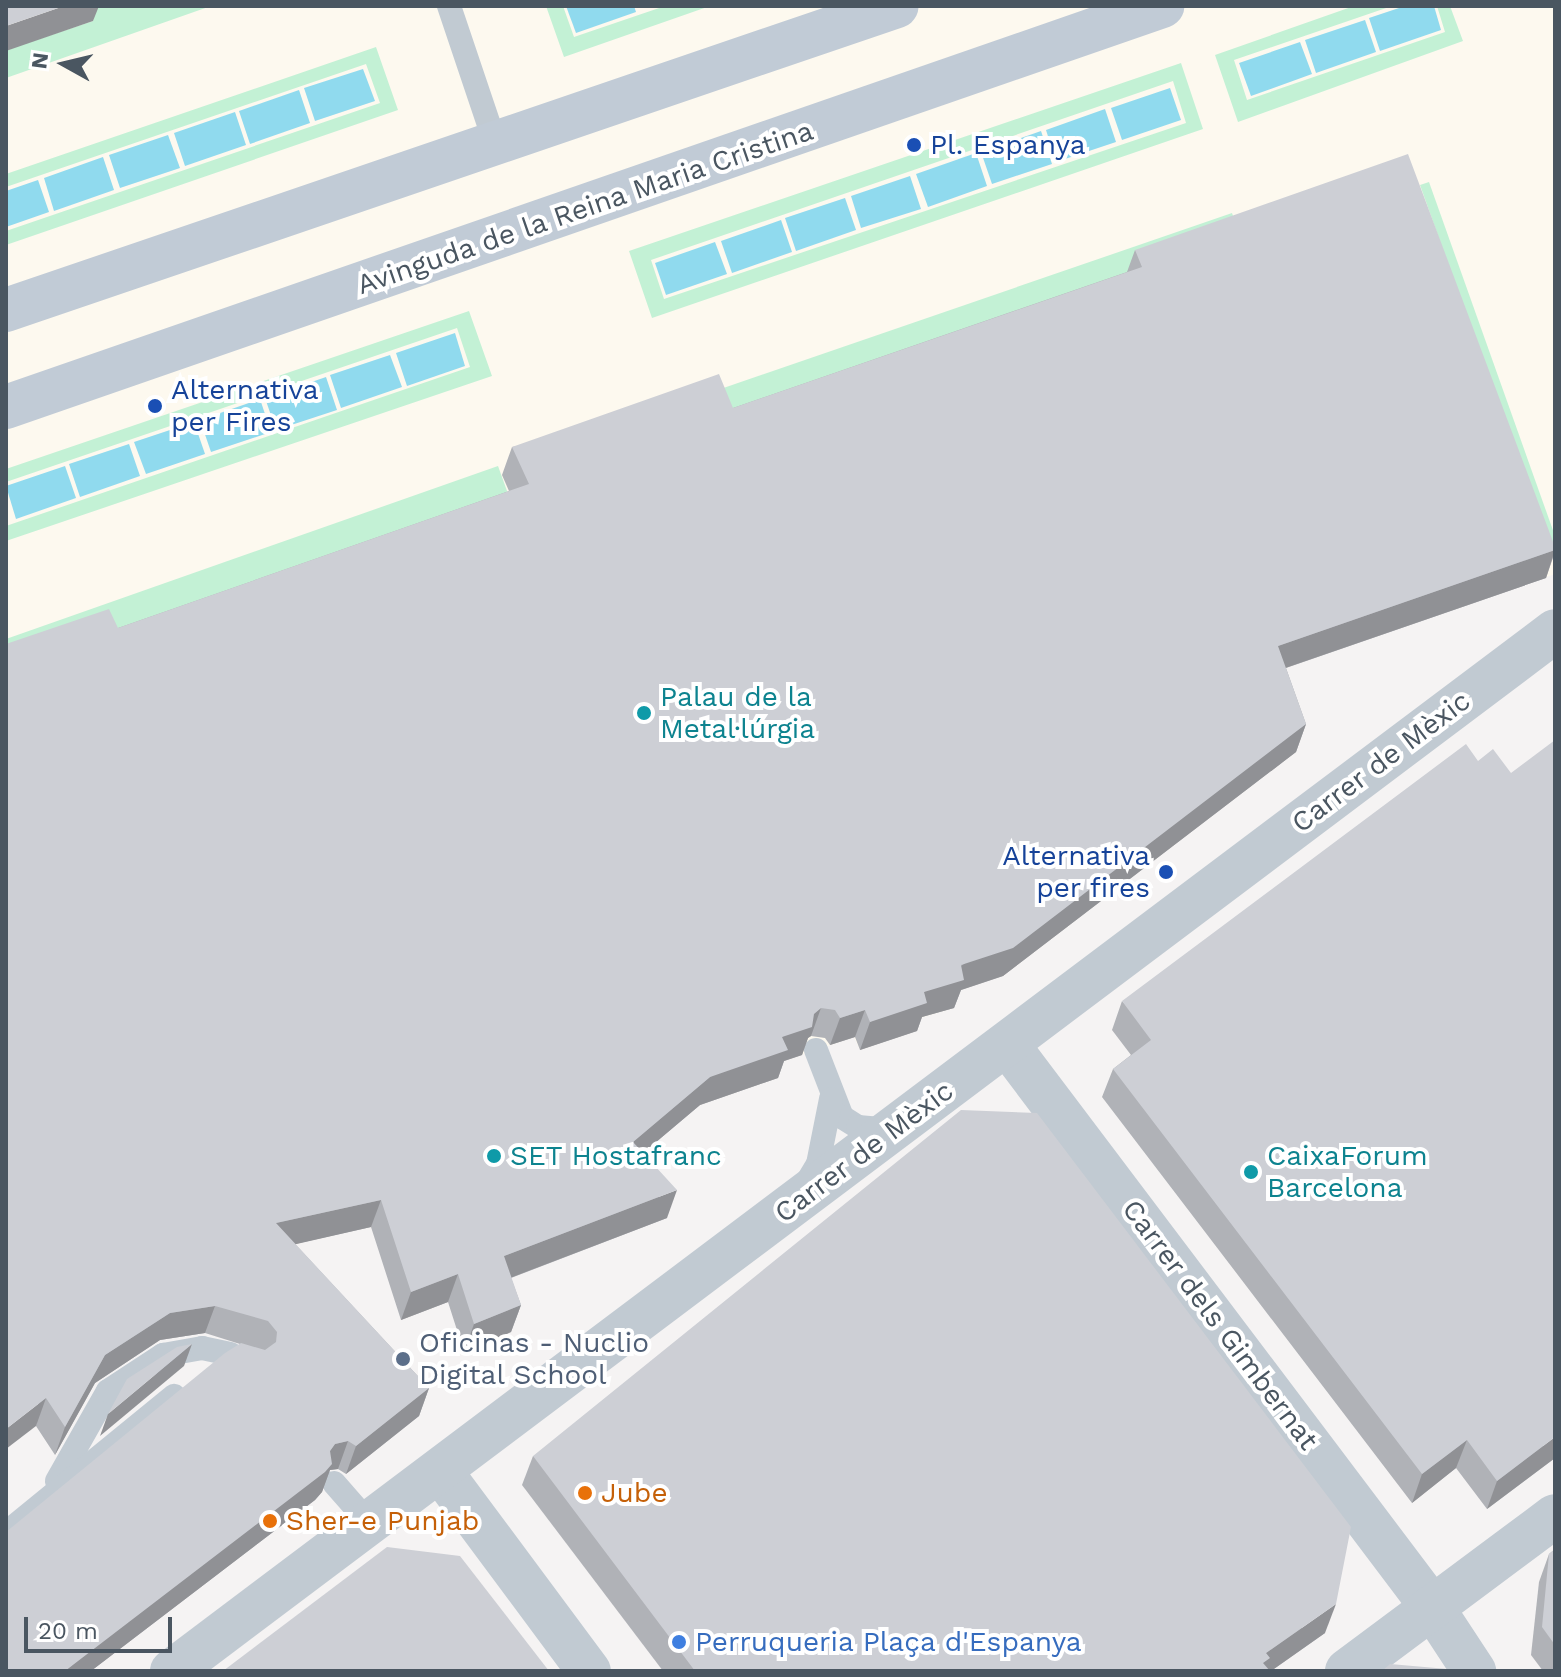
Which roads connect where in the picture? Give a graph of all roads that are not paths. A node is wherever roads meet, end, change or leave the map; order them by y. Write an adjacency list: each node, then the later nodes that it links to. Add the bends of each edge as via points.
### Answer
1 (449, 6): 4 (lane)
2 (897, 6): 4 (street)
3 (1162, 6): 6 (street, Avinguda de la Reina Maria Cristina)
4 (495, 143): 5 (street)
5 (6, 310)
6 (6, 407)
7 (1555, 631): 8 (street, Carrer de Mèxic)
8 (1007, 1044): 11 (street, Carrer de Mèxic); 19 (street, Carrer dels Gimbernat)
9 (816, 1050): 10 (lane)
10 (831, 1099): 11 (lane, via 842,1117 858,1127); 12 (lane, via 818,1164)
11 (894, 1130): 12 (street, Carrer de Mèxic)
12 (777, 1217): 13 (street, Carrer de Mèxic)
13 (441, 1472): 17 (street, Carrer de Mèxic); 21 (street)
14 (334, 1483): 17 (lane)
15 (53, 1490): 18 (lane, via 108,1391 163,1355 202,1348 241,1359 194,1379)
16 (1555, 1516): 19 (street)
17 (369, 1523): 20 (street, Carrer de Mèxic)
18 (6, 1533)
19 (1432, 1607): 22 (street); 23 (street, Carrer dels Gimbernat)
20 (172, 1671)
21 (589, 1671)
22 (1347, 1671)
23 (1474, 1671)

